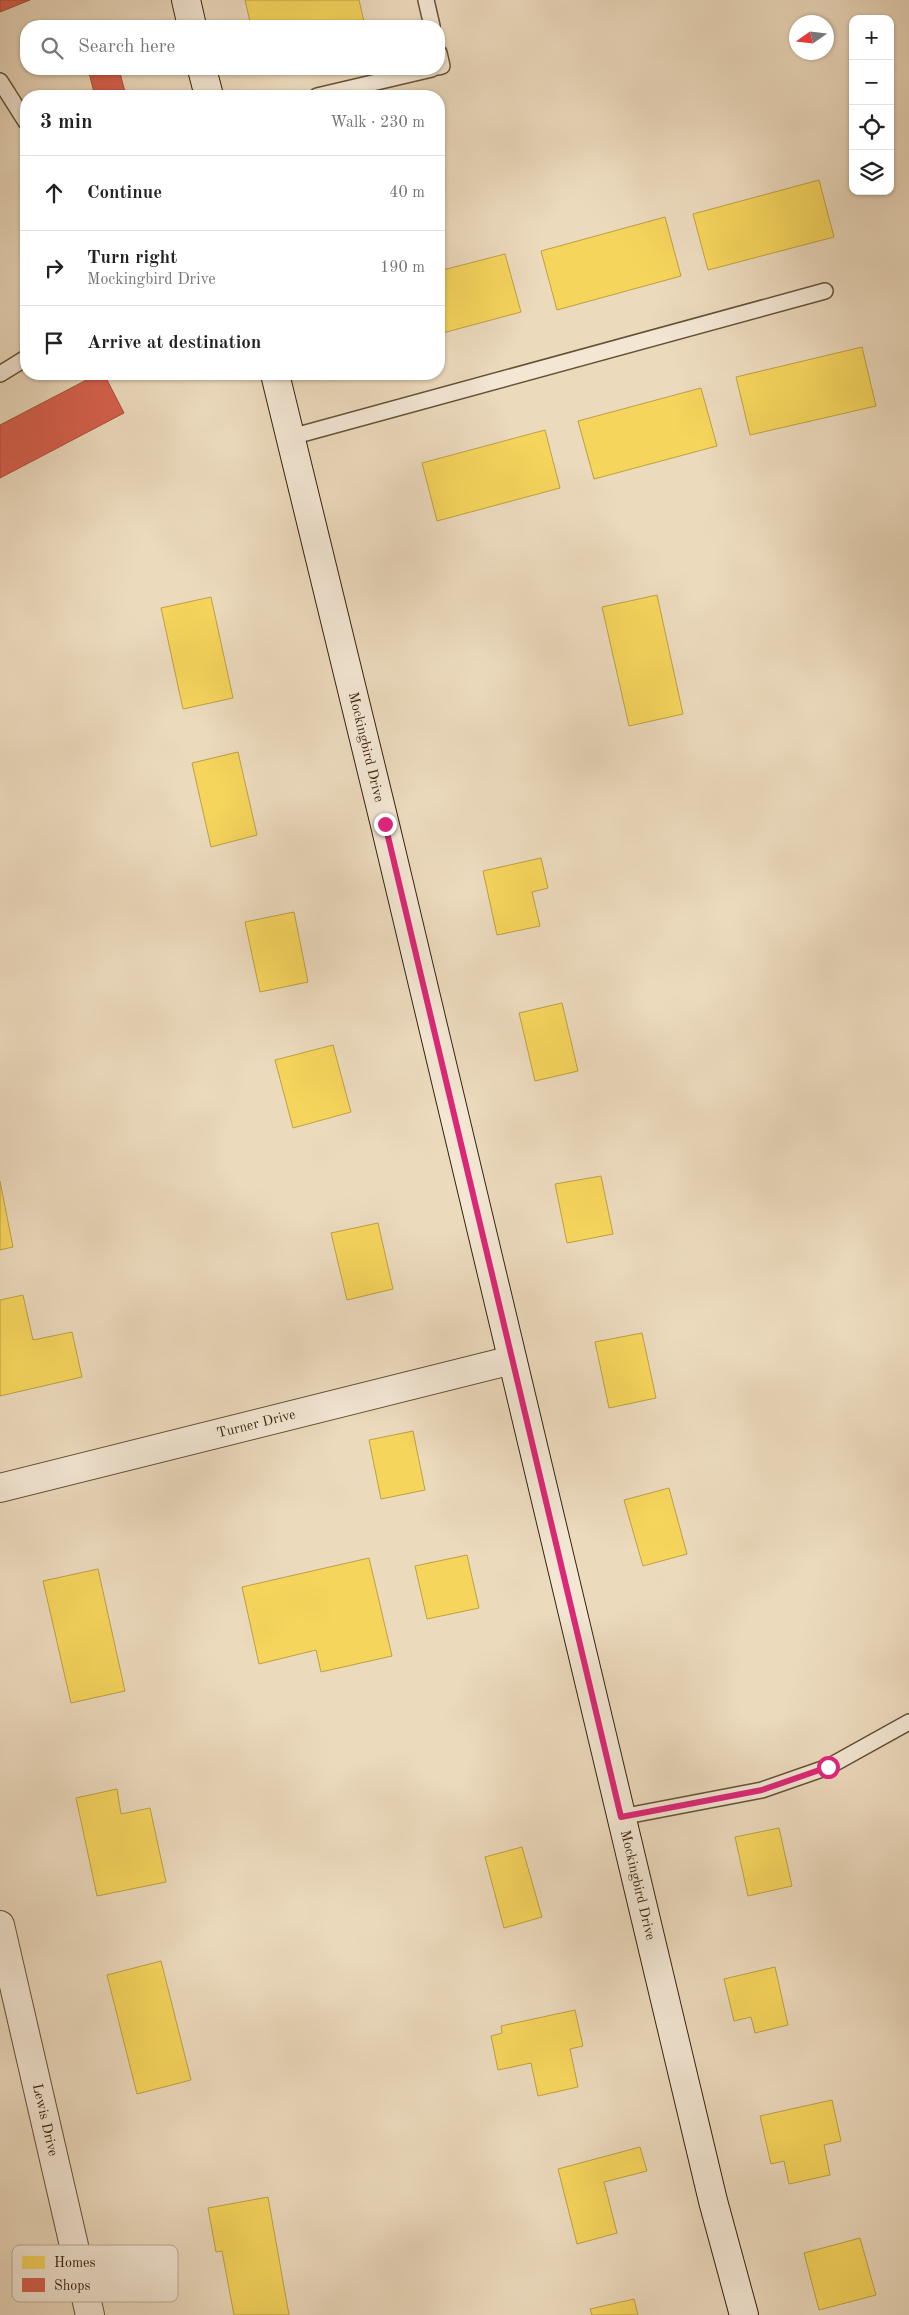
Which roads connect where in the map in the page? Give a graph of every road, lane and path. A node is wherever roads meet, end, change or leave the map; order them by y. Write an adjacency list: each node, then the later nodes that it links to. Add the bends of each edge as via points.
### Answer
1 (186, 0): 3 (street)
2 (426, 0): 4 (lane)
3 (191, 20)
4 (431, 20)
5 (204, 75): 8 (street)
6 (406, 75): 9 (lane)
7 (0, 81): 10 (lane)
8 (207, 90)
9 (343, 90)
10 (20, 113)
11 (825, 291): 15 (lane)
12 (20, 362): 13 (lane)
13 (0, 374)
14 (276, 380): 15 (street, Mockingbird Drive)
15 (290, 437): 16 (street, Mockingbird Drive)
16 (512, 1360): 17 (street, Turner Drive); 19 (street, Mockingbird Drive)
17 (0, 1488)
18 (909, 1722): 19 (lane, via 828,1767 762,1790)
19 (621, 1817): 24 (street, Mockingbird Drive, via 711,2192)
20 (0, 1925): 21 (street, Lewis Drive)
21 (74, 2245)
22 (87, 2302): 23 (street, Lewis Drive)
23 (90, 2315)
24 (744, 2315)

